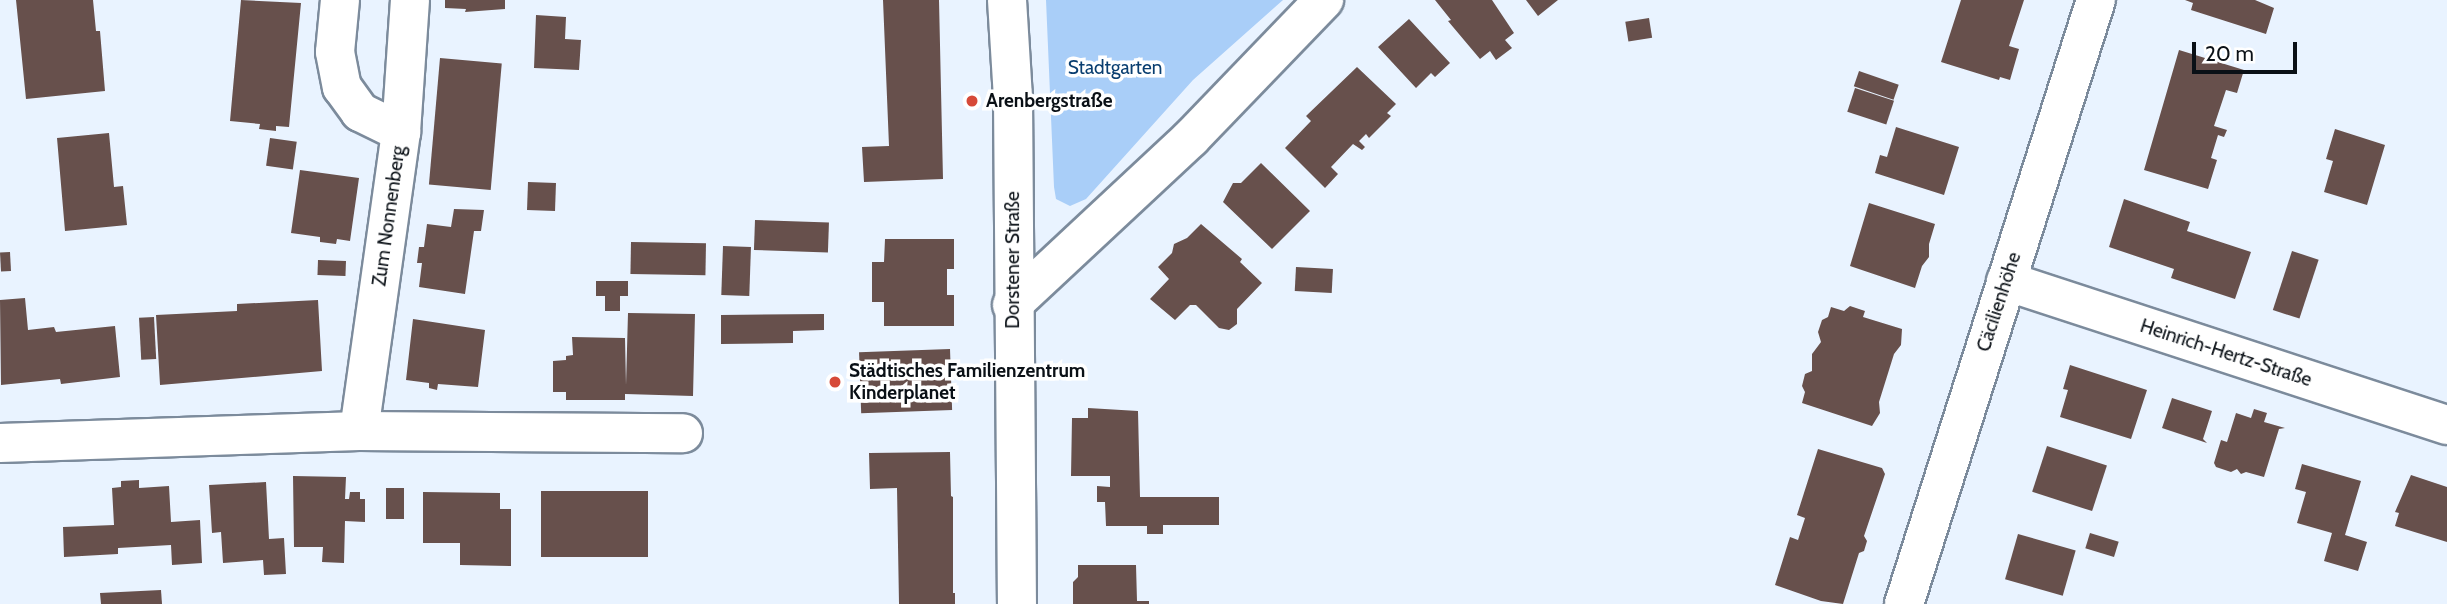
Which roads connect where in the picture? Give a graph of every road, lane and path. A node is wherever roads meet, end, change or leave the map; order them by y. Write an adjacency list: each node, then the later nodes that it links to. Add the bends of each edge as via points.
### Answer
1 (340, 0): 6 (street, via 335,52 342,88 360,112)
2 (410, 0): 6 (street, Zum Nonnenberg)
3 (1007, 0): 8 (street, Dorstener Straße, via 1013,99)
4 (1324, 0): 8 (street, via 1191,138)
5 (2096, 0): 7 (street, Cäcilienhöhe)
6 (401, 132): 10 (street, Zum Nonnenberg)
7 (2006, 281): 9 (street, Heinrich-Hertz-Straße); 14 (street, Cäcilienhöhe)
8 (1012, 305): 13 (street, Dorstener Straße)
9 (2447, 425)
10 (359, 431): 11 (street); 12 (street)
11 (683, 433)
12 (0, 443)
13 (1017, 604)
14 (1904, 604)

